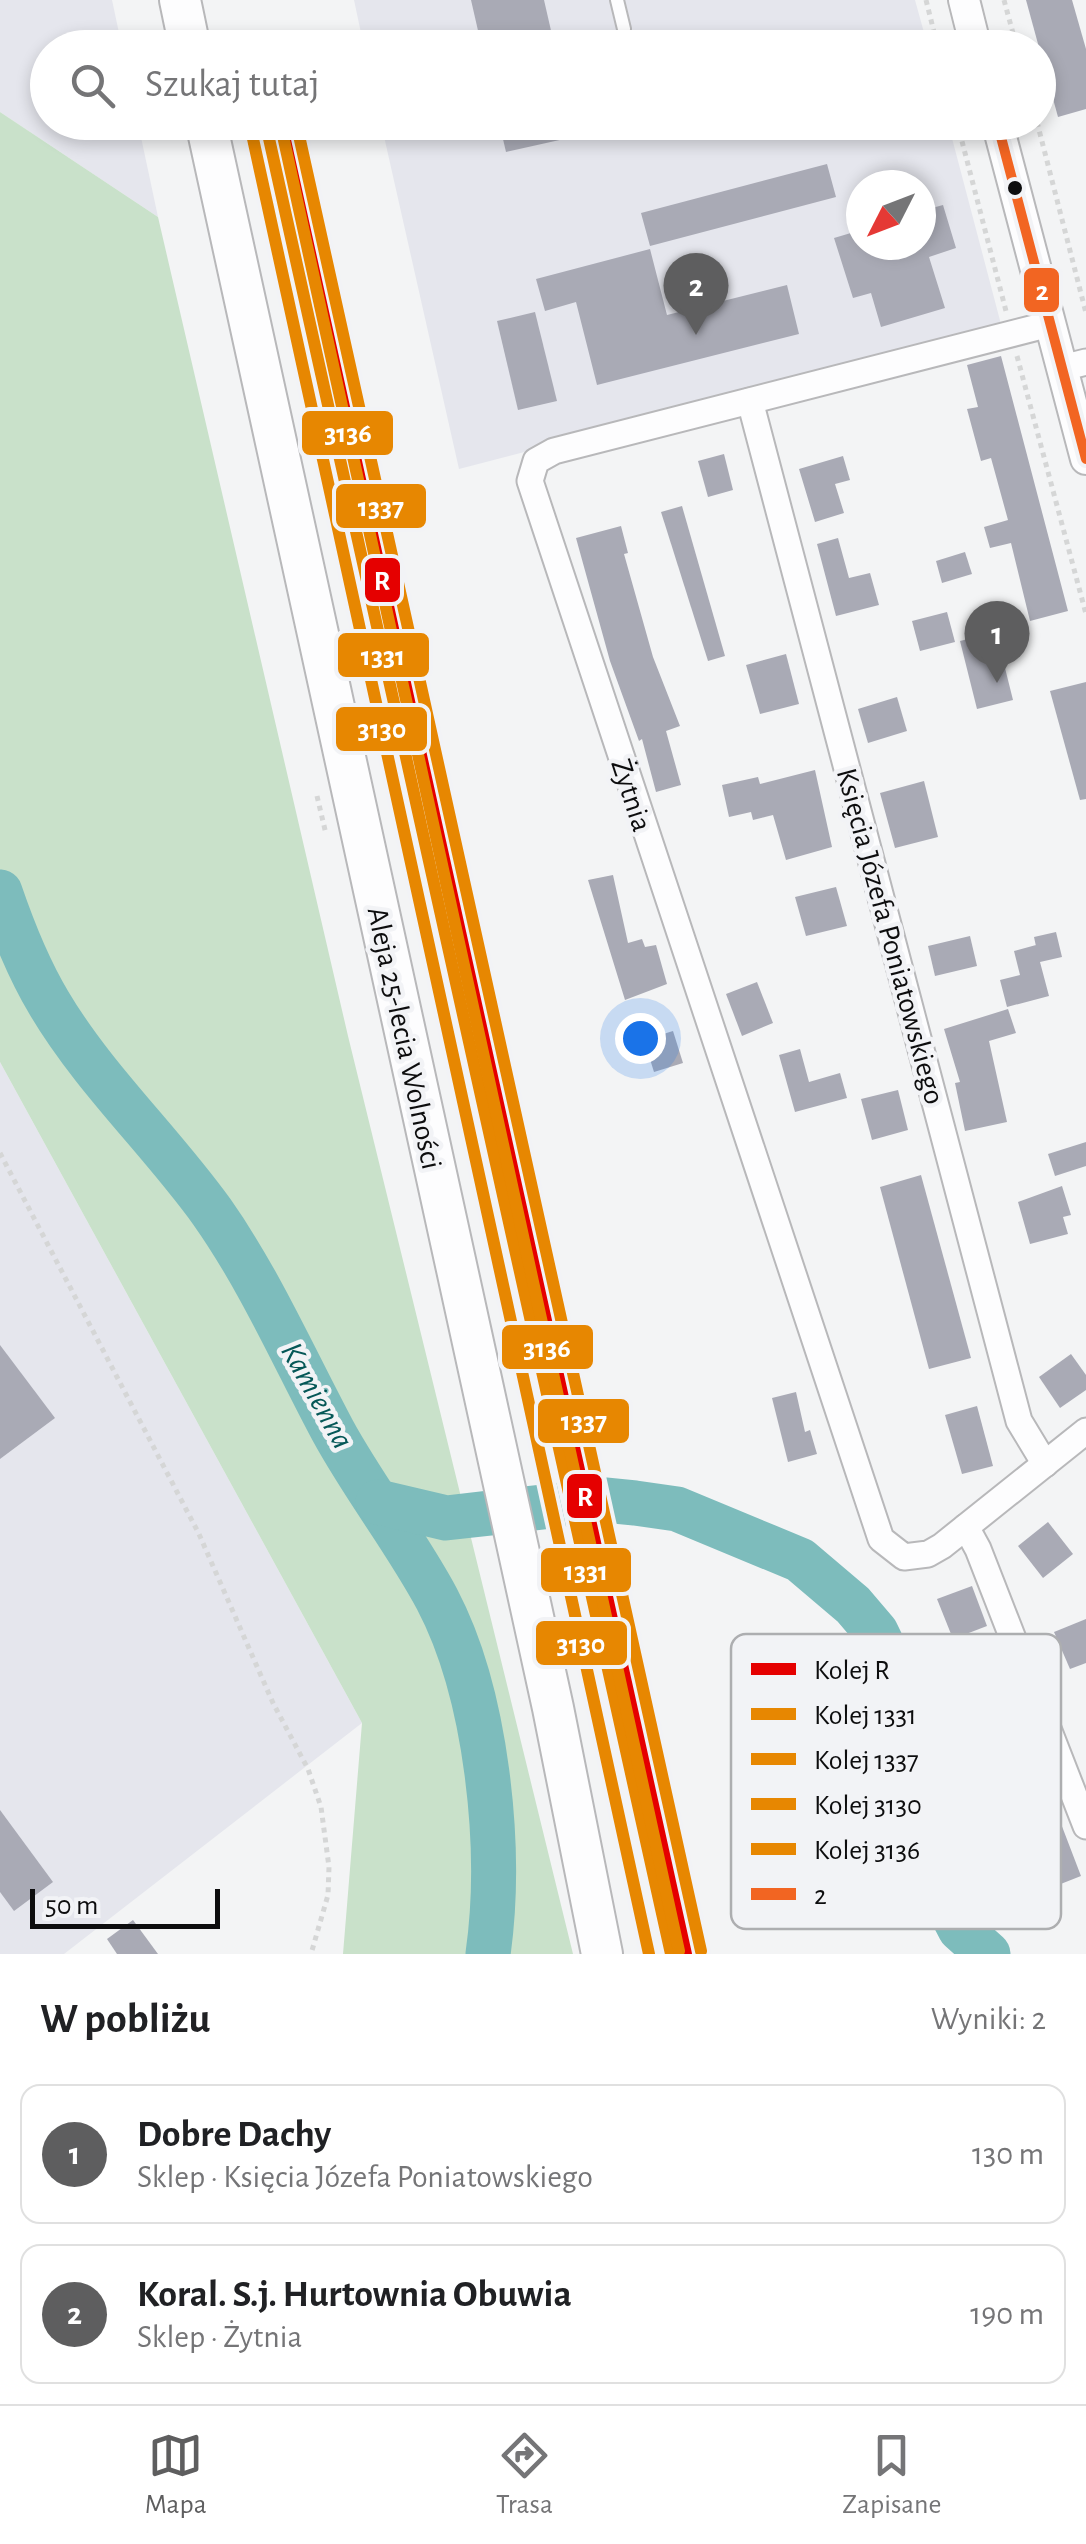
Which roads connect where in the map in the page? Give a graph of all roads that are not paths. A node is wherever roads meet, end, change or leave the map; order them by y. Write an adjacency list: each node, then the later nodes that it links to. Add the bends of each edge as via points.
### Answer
1 (180, 0): 5 (main road)
2 (617, 0): 4 (lane)
3 (964, 0): 6 (street)
4 (624, 29)
5 (186, 30)
6 (972, 30)
7 (210, 140): 19 (main road, Aleja 25-lecia Wolności)
8 (1001, 140): 9 (street)
9 (1050, 324): 10 (street); 11 (street, Żytnia)
10 (1074, 365): 12 (street)
11 (750, 402): 14 (street, Księcia Józefa Poniatowskiego, via 1019,1421); 15 (street, Żytnia, via 554,452 532,466 530,488 877,1530 896,1554 913,1558)
12 (1086, 459)
13 (1086, 1431): 14 (street)
14 (1045, 1464): 15 (street)
15 (966, 1527): 16 (street)
16 (1011, 1634)
17 (1061, 1762): 18 (street)
18 (1086, 1826)
19 (602, 1954)

